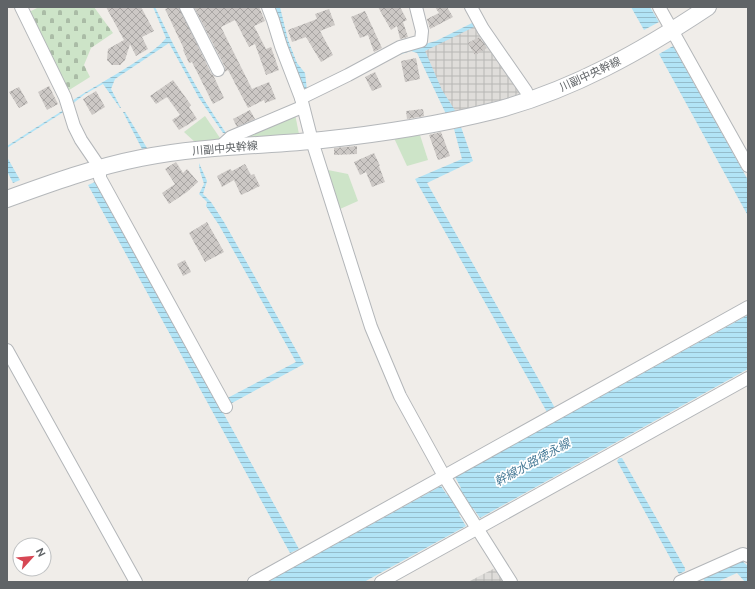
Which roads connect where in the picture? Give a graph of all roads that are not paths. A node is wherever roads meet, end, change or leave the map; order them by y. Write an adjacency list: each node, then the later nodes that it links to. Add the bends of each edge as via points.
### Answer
1 (186, 7): 9 (street)
2 (268, 7): 11 (street)
3 (416, 7): 11 (street, via 422,31 421,41 400,47)
4 (471, 7): 10 (street)
5 (659, 7): 8 (street)
6 (708, 7): 8 (street, 川副中央幹線)
7 (26, 9): 15 (street, via 65,97 74,126)
8 (673, 31): 10 (street, 川副中央幹線, via 599,71); 14 (street)
9 (218, 70)
10 (530, 100): 12 (street, 川副中央幹線, via 454,120)
11 (301, 103): 12 (street); 13 (street, via 231,137)
12 (312, 141): 13 (street, 川副中央幹線); 21 (street, via 371,327 400,396)
13 (219, 148): 15 (street, 川副中央幹線, via 142,158)
14 (748, 166)
15 (100, 168): 16 (street, 川副中央幹線); 20 (street, via 100,178)
16 (7, 199)
17 (748, 307): 21 (street)
18 (7, 350): 25 (street)
19 (748, 378): 22 (street)
20 (224, 403)
21 (444, 476): 22 (street); 26 (street)
22 (478, 529): 27 (street); 28 (street)
23 (748, 556): 24 (street, via 743,554)
24 (697, 579): 29 (street)
25 (136, 582)
26 (254, 582)
27 (381, 582)
28 (511, 582)
29 (680, 582)

